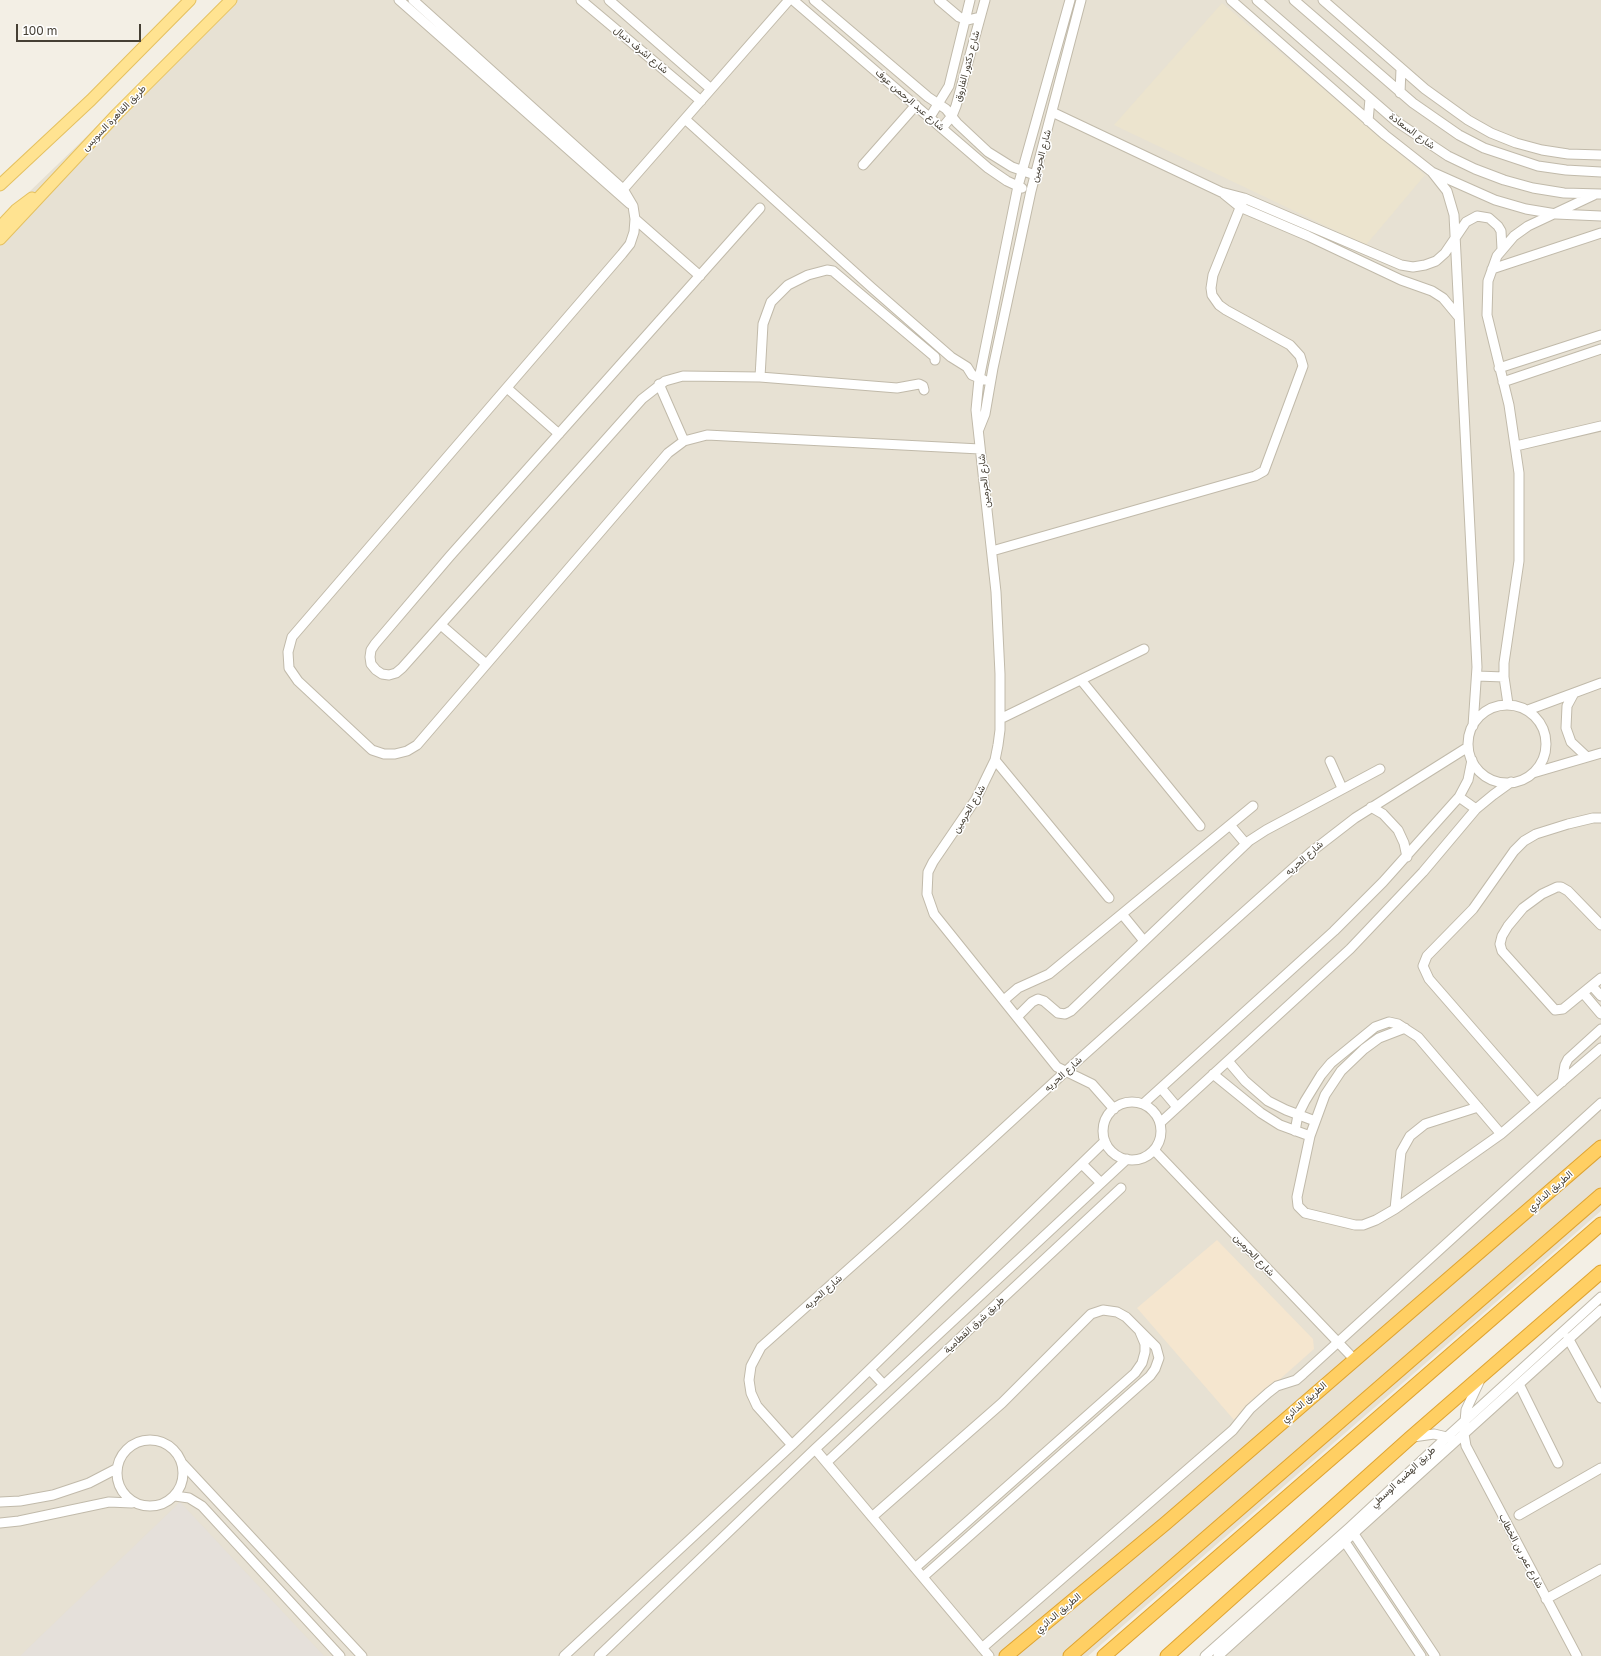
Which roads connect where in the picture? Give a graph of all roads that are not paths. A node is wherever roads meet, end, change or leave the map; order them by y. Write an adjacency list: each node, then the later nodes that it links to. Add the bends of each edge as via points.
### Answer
1 (190, 0): 39 (main road, via 91,100)
2 (232, 0): 47 (main road, طريق القاهرة السويس, via 167,63)
3 (399, 0): 44 (street)
4 (413, 0): 44 (street)
5 (580, 0): 25 (street, شارع اشرف دنيال)
6 (609, 0): 22 (street, شارع اشرف دنيال)
7 (789, 0): 22 (street)
8 (794, 0): 27 (street, شارع عبد الرحمن عوف)
9 (814, 0): 26 (street, شارع عبد الرحمن عوف)
10 (939, 0): 20 (street, via 950,11)
11 (971, 0): 19 (street); 20 (street, شارع دكتور الفاروق)
12 (985, 0): 19 (street, شارع دكتور الفاروق)
13 (1070, 0): 36 (street, شارع الحرمين)
14 (1081, 0): 28 (street, شارع الحرمين)
15 (1231, 0): 32 (street)
16 (1257, 0): 24 (street, شارع السعادة)
17 (1294, 0): 23 (street)
18 (1323, 0): 21 (street)
19 (981, 14): 20 (street, via 972,20); 29 (street, شارع دكتور الفاروق)
20 (964, 19): 26 (street, شارع دكتور الفاروق, via 949,86)
21 (1401, 69): 23 (street); 34 (street, via 1446,106 1491,133 1542,150)
22 (711, 89): 25 (street)
23 (1400, 93): 38 (street, via 1435,120 1484,148 1538,166)
24 (1370, 99): 32 (street); 48 (street, شارع السعادة, via 1422,140 1475,169 1533,188)
25 (700, 101): 31 (street)
26 (939, 104): 29 (street, شارع عبد الرحمن عوف); 30 (street, شارع دكتور الفاروق)
27 (916, 105): 30 (street, شارع عبد الرحمن عوف); 35 (street)
28 (1052, 112): 40 (street, شارع الحرمين); 45 (street)
29 (952, 116): 33 (street, شارع دكتور الفاروق); 36 (street, شارع عبد الرحمن عوف, via 963,130 995,158)
30 (930, 117): 33 (street, شارع عبد الرحمن عوف)
31 (685, 119): 44 (street); 62 (street)
32 (1368, 121): 37 (street)
33 (942, 128): 42 (street, شارع عبد الرحمن عوف, via 988,168)
34 (1601, 155)
35 (863, 165)
36 (1022, 171): 40 (street, شارع عبد الرحمن عوف); 42 (street, شارع الحرمين)
37 (1432, 172): 52 (street, via 1495,200); 57 (street, via 1452,203)
38 (1601, 172)
39 (12, 174): 41 (main road); 46 (main road)
40 (1035, 175): 43 (street, شارع الحرمين)
41 (0, 184)
42 (1018, 186): 43 (street, شارع عبد الرحمن عوف); 70 (street, شارع الحرمين)
43 (1031, 191): 72 (street, شارع الحرمين)
44 (621, 192): 54 (street, via 633,206)
45 (1221, 192): 49 (street); 50 (street)
46 (0, 194)
47 (41, 194): 55 (main road, via 23,204); 58 (main road, طريق القاهرة السويس)
48 (1598, 194): 52 (street)
49 (1244, 198): 50 (street); 57 (street, via 1401,265 1425,266 1445,253)
50 (1240, 207): 66 (street, via 1401,280 1432,291 1443,298); 87 (street, via 1213,275 1212,295 1226,310 1290,345 1300,356 1303,366 1264,470 1255,476)
51 (760, 208): 61 (street)
52 (1556, 214): 53 (street); 59 (street, via 1521,231)
53 (1601, 216)
54 (636, 219): 61 (street); 79 (street, via 630,244)
55 (0, 227)
56 (1601, 233): 60 (street)
57 (1455, 238): 59 (street, via 1466,222 1483,216 1494,221 1501,231); 66 (street)
58 (0, 239)
59 (1502, 249): 60 (street)
60 (1492, 269): 73 (street, via 1486,309)
61 (700, 276): 83 (street)
62 (871, 287): 63 (street); 64 (street)
63 (863, 296): 65 (street); 74 (street, via 831,270 808,275 788,285 775,298 762,324)
64 (883, 297): 65 (street); 71 (street, via 955,360)
65 (875, 307): 69 (street, via 935,357)
66 (1458, 316): 91 (street)
67 (1601, 335): 73 (street)
68 (1601, 349): 77 (street)
69 (935, 360)
70 (982, 365): 71 (street); 72 (street); 75 (street, شارع الحرمين)
71 (967, 367): 75 (street, via 972,375)
72 (993, 368): 76 (street, شارع الحرمين)
73 (1500, 368): 77 (street)
74 (760, 377): 78 (street, via 683,376); 80 (street, via 897,388 919,384)
75 (979, 379): 76 (street); 82 (street, شارع الحرمين, via 976,415)
76 (991, 382): 82 (street, شارع الحرمين, via 985,414)
77 (1503, 382): 85 (street)
78 (659, 384): 84 (street); 88 (street, via 642,399)
79 (507, 388): 83 (street); 90 (street, via 300,626 292,637 288,652 289,668 298,681 372,750 384,754 396,754 417,745)
80 (924, 390)
81 (1601, 426): 85 (street)
82 (979, 429): 86 (street, شارع الحرمين)
83 (558, 434): 88 (street, via 375,644 370,657 372,664 382,674 396,673)
84 (684, 441): 86 (street, via 707,435); 90 (street, via 668,453)
85 (1516, 446): 92 (street, via 1520,538 1516,591)
86 (980, 449): 87 (street, شارع الحرمين)
87 (992, 551): 98 (street, شارع الحرمين, via 997,599)
88 (440, 624): 90 (street)
89 (1144, 649): 93 (street)
90 (486, 664)
91 (1477, 676): 92 (street); 99 (street)
92 (1504, 677): 96 (street)
93 (1081, 680): 98 (street); 116 (street)
94 (1601, 683): 95 (street)
95 (1574, 693): 97 (street); 102 (street, via 1567,706 1566,728 1571,742)
96 (1508, 704): 97 (street); 99 (street, via 1488,710)
97 (1528, 710): 107 (street, via 1544,729 1546,740 1541,764)
98 (1000, 719): 103 (street, شارع الحرمين)
99 (1473, 726): 100 (street)
100 (1468, 746): 104 (street); 112 (street, شارع الحريه)
101 (1601, 754): 102 (street)
102 (1587, 758): 107 (street)
103 (995, 760): 119 (street); 127 (street, شارع الحرمين, via 965,818 933,862 927,877 927,894 934,914)
104 (1472, 760): 108 (street, via 1478,770 1488,778 1499,782); 110 (street, via 1468,780)
105 (1330, 761): 109 (street)
106 (1380, 769): 109 (street)
107 (1533, 773): 108 (street)
108 (1511, 782): 113 (street)
109 (1342, 788): 117 (street, via 1266,830)
110 (1459, 798): 113 (street); 118 (street)
111 (1253, 806): 115 (street)
112 (1371, 807): 118 (street, via 1394,824 1401,836); 136 (street, شارع الحريه, via 1311,852)
113 (1476, 810): 134 (street, via 1424,872 1375,924)
114 (1601, 818): 140 (street, via 1568,824 1536,834 1524,841 1514,851 1473,910 1427,956 1422,966 1429,979)
115 (1230, 825): 117 (street); 120 (street)
116 (1200, 826)
117 (1246, 844): 122 (street)
118 (1407, 857): 139 (street, via 1334,931)
119 (1109, 898)
120 (1122, 914): 122 (street); 127 (street, via 1048,974 1018,988)
121 (1601, 925): 125 (street, via 1568,891 1557,887 1523,908 1500,940 1502,951 1553,1008 1563,1009)
122 (1144, 941): 129 (street, via 1068,1013 1055,1012 1038,999)
123 (1601, 978): 124 (street)
124 (1592, 986): 125 (street); 126 (street)
125 (1584, 994): 128 (street)
126 (1601, 996)
127 (1004, 1000): 129 (street, شارع الحرمين)
128 (1601, 1014)
129 (1018, 1016): 136 (street, شارع الحرمين, via 1057,1067)
130 (1405, 1028): 133 (street, via 1394,1023 1379,1024); 135 (street, via 1375,1041); 144 (street, via 1418,1038)
131 (1601, 1029): 138 (street, via 1568,1059)
132 (1601, 1048): 138 (street)
133 (1342, 1052): 135 (street); 146 (street, via 1321,1075)
134 (1228, 1061): 137 (street); 146 (street, via 1260,1095)
135 (1350, 1061): 147 (street, via 1325,1095)
136 (1065, 1072): 145 (street, شارع الحرمين, via 1092,1084); 180 (street, شارع الحريه, via 756,1353 749,1373 751,1393 757,1406)
137 (1213, 1074): 143 (street); 149 (street, via 1256,1110 1280,1125)
138 (1562, 1082): 140 (street)
139 (1161, 1088): 142 (street); 143 (street)
140 (1537, 1103): 150 (street)
141 (1601, 1103): 167 (street)
142 (1143, 1104): 145 (street, via 1128,1103); 148 (street, via 1156,1115)
143 (1177, 1107): 148 (street)
144 (1478, 1107): 150 (street); 160 (street, via 1425,1124 1410,1136 1401,1152)
145 (1114, 1109): 152 (street, via 1105,1123)
146 (1298, 1115): 147 (street); 149 (street)
147 (1315, 1121): 151 (street)
148 (1160, 1123): 154 (street, via 1160,1137)
149 (1295, 1130): 151 (street)
150 (1501, 1134): 160 (street)
151 (1310, 1136): 160 (street, via 1297,1197 1297,1203 1302,1211 1363,1225)
152 (1105, 1141): 155 (street, via 1114,1153); 156 (street)
153 (1601, 1147): 168 (highway, الطريق الدائري)
154 (1154, 1150): 155 (street, via 1142,1158); 167 (street, شارع الحرمين)
155 (1127, 1159): 157 (street)
156 (1082, 1164): 157 (street); 169 (street)
157 (1101, 1183): 172 (street)
158 (1121, 1188): 183 (street, طريق شرق القطامية)
159 (1601, 1195): 212 (highway)
160 (1394, 1209)
161 (1601, 1224): 213 (highway)
162 (1601, 1272): 170 (highway)
163 (1601, 1297): 176 (street, طريق الهضبه الوسطي)
164 (1601, 1310): 166 (street, طريق الهضبه الوسطي)
165 (1139, 1331): 171 (street, via 1145,1344 1144,1357 1139,1368); 174 (street, via 1156,1346 1159,1358 1152,1373); 193 (street, via 1126,1317 1117,1312 1103,1310 1090,1314 1002,1403)
166 (1568, 1338): 173 (street, طريق الهضبه الوسطي); 175 (street)
167 (1337, 1342): 168 (street, شارع الحرمين); 205 (street, via 1299,1378 1277,1386 1250,1409 1233,1430)
168 (1354, 1360): 211 (highway, الطريق الدائري, via 1166,1523)
169 (870, 1370): 172 (street); 180 (street)
170 (1486, 1372): 176 (street, via 1474,1390); 178 (highway)
171 (1126, 1381): 174 (street); 182 (street)
172 (884, 1384): 181 (street)
173 (1519, 1384): 179 (street, طريق الهضبه الوسطي); 185 (street)
174 (1134, 1391): 186 (street)
175 (1601, 1398)
176 (1465, 1420): 177 (street, طريق الهضبه الوسطي); 179 (street)
177 (1447, 1436): 178 (street, شارع عمر بن الخطاب, via 1428,1434); 179 (street, شارع عمر بن الخطاب); 215 (street, طريق الهضبه الوسطي, via 1350,1527)
178 (1410, 1438): 214 (highway)
179 (1461, 1438): 197 (street, طريق الهضبه الوسطي); 202 (street, شارع عمر بن الخطاب)
180 (792, 1445): 208 (street)
181 (815, 1449): 183 (street); 209 (street)
182 (1042, 1456): 186 (street); 194 (street)
183 (827, 1462): 193 (street)
184 (182, 1463): 188 (street, via 170,1447 162,1442 147,1440 132,1444 119,1459); 189 (street, via 182,1480); 207 (street)
185 (1558, 1463)
186 (1050, 1466): 196 (street)
187 (1601, 1468): 192 (street)
188 (116, 1469): 190 (street, via 89,1483 53,1495); 191 (street, via 120,1489)
189 (175, 1496): 191 (street, via 156,1506); 206 (street, via 189,1498 202,1506)
190 (0, 1502)
191 (134, 1503): 195 (street, via 109,1502)
192 (1519, 1516)
193 (872, 1517): 199 (street)
194 (969, 1521): 196 (street); 199 (street)
195 (0, 1524)
196 (977, 1530): 201 (street)
197 (1354, 1534): 198 (street, طريق الهضبه الوسطي); 203 (street)
198 (1345, 1542): 204 (street); 216 (street, طريق الهضبه الوسطي)
199 (915, 1568): 201 (street)
200 (1601, 1569): 202 (street)
201 (923, 1577): 205 (street)
202 (1546, 1600): 219 (street, شارع عمر بن الخطاب)
203 (1402, 1605): 204 (street); 218 (street)
204 (1392, 1612): 217 (street)
205 (982, 1648): 210 (street)
206 (340, 1656)
207 (362, 1656)
208 (564, 1656)
209 (599, 1656)
210 (989, 1656)
211 (1006, 1656)
212 (1070, 1656)
213 (1104, 1656)
214 (1167, 1656)
215 (1204, 1656)
216 (1218, 1656)
217 (1421, 1656)
218 (1435, 1656)
219 (1577, 1656)

